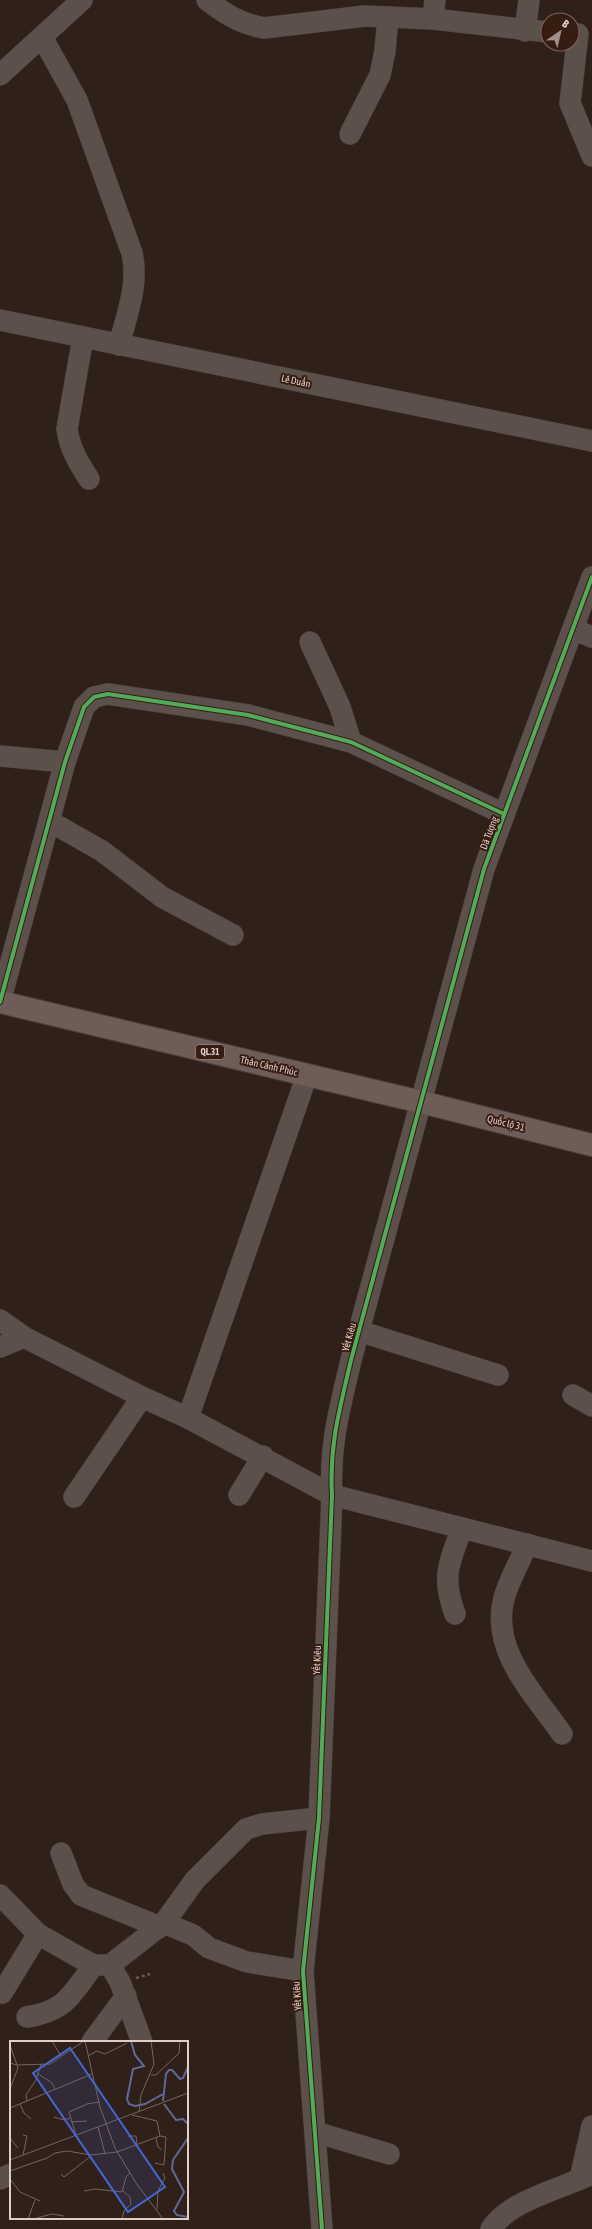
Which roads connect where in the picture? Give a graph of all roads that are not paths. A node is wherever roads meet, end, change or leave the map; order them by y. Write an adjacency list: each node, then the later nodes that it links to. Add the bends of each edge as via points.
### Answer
1 (82, 0): 9 (street)
2 (207, 0): 5 (street, via 225,14 264,28 365,16)
3 (529, 0): 6 (street)
4 (434, 10): 5 (street); 6 (street)
5 (388, 17): 11 (street, via 380,75)
6 (525, 31): 7 (street)
7 (540, 32)
8 (581, 34): 12 (street, via 570,103)
9 (42, 37): 10 (street); 15 (street, via 78,100 132,253 134,286)
10 (0, 75)
11 (350, 134)
12 (592, 156)
13 (0, 320): 14 (street, Lê Duẩn)
14 (83, 337): 15 (street, Lê Duẩn); 17 (street, via 67,430 69,444)
15 (119, 345): 16 (street, Lê Duẩn)
16 (592, 441)
17 (89, 479)
18 (592, 577): 19 (street, Dã Tượng)
19 (573, 629): 20 (street); 25 (street, Dã Tượng)
20 (592, 637)
21 (310, 642): 22 (street, via 340,707)
22 (351, 742): 24 (street, via 248,715 108,694 94,697 84,707); 25 (street)
23 (0, 756): 24 (street)
24 (65, 762): 26 (street)
25 (504, 814): 30 (street, Dã Tượng, via 484,869)
26 (49, 821): 27 (street, via 102,852 162,897); 28 (street)
27 (233, 935)
28 (0, 1002): 29 (highway, Thân Cảnh Phúc / QL.31)
29 (307, 1075): 30 (highway, Thân Cảnh Phúc / QL.31); 40 (street)
30 (421, 1102): 31 (highway, Quốc lộ 31 / QL.31); 33 (street, Yết Kiêu)
31 (592, 1145)
32 (0, 1320): 34 (street)
33 (359, 1331): 36 (street); 43 (street, Yết Kiêu, via 334,1434 330,1467)
34 (24, 1337): 35 (street); 38 (street)
35 (0, 1347)
36 (498, 1375)
37 (573, 1395): 39 (street)
38 (142, 1397): 40 (street); 44 (street)
39 (592, 1406)
40 (188, 1418): 41 (street)
41 (263, 1456): 42 (street); 43 (street)
42 (239, 1495)
43 (332, 1495): 45 (street); 50 (street, Yết Kiêu)
44 (74, 1497)
45 (462, 1528): 46 (street); 48 (street, via 447,1574 449,1597)
46 (527, 1544): 47 (street); 49 (street, via 504,1597 502,1632 506,1649 514,1665)
47 (592, 1561)
48 (455, 1614)
49 (562, 1734)
50 (319, 1818): 53 (street, via 262,1824 246,1829 195,1880); 56 (street, Yết Kiêu)
51 (61, 1853): 53 (street, via 80,1895)
52 (0, 1895): 54 (street)
53 (162, 1925): 55 (street); 56 (street, via 193,1935 209,1948 247,1962)
54 (38, 1934): 55 (street); 57 (street)
55 (102, 1965): 58 (street); 59 (street, via 61,2007 46,2014)
56 (303, 1971): 63 (street, Yết Kiêu)
57 (2, 1993)
58 (126, 1996): 60 (street); 61 (street)
59 (27, 2017)
60 (93, 2041)
61 (142, 2041)
62 (592, 2126): 66 (street)
63 (315, 2132): 64 (street); 68 (street, Yết Kiêu)
64 (389, 2154)
65 (10, 2174): 67 (street)
66 (586, 2176): 69 (street, via 527,2201 496,2220)
67 (0, 2179)
68 (322, 2229)
69 (491, 2229)

